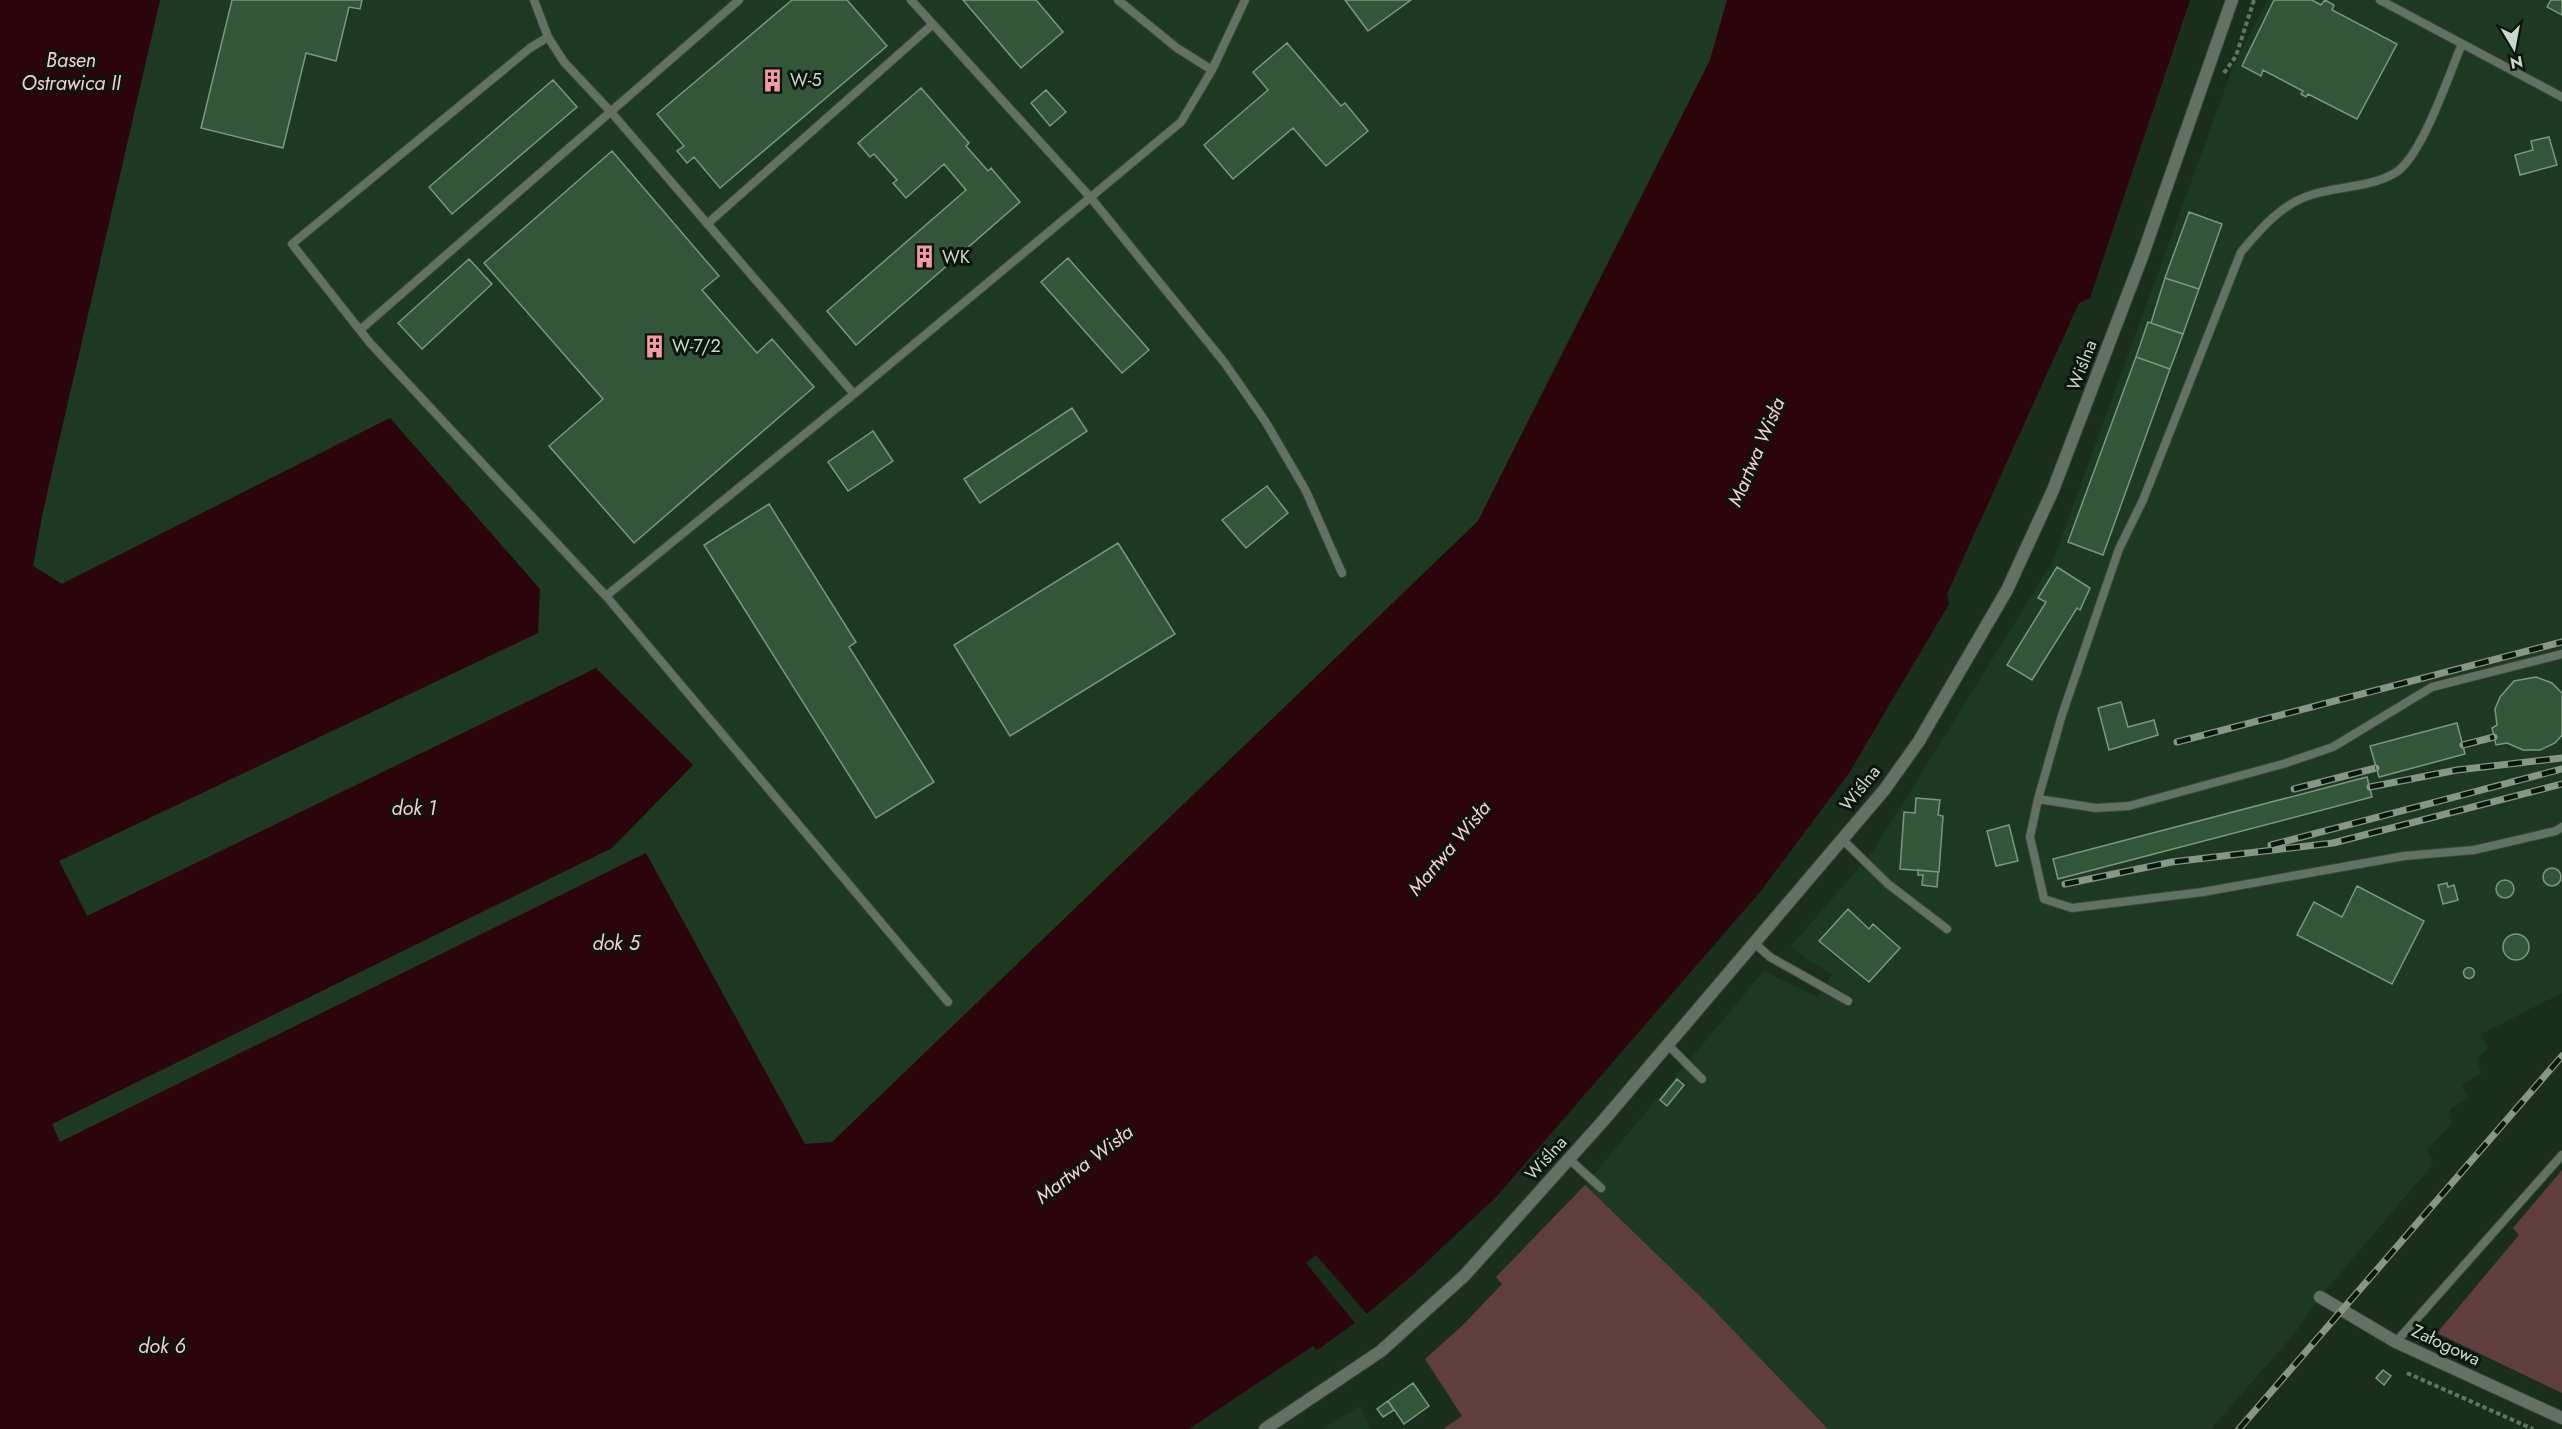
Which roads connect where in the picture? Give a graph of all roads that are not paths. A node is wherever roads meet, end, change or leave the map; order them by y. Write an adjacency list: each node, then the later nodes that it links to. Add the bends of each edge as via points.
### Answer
1 (534, 0): 9 (lane)
2 (739, 0): 13 (lane)
3 (910, 0): 8 (lane)
4 (1118, 0): 11 (lane, via 1176,48)
5 (1245, 0): 11 (lane)
6 (2232, 0): 23 (street, Wiślna, via 2134,279 2054,490 2007,590 1919,741 1885,789)
7 (2380, 0): 10 (lane)
8 (933, 24): 14 (lane); 15 (lane)
9 (548, 37): 13 (lane, via 564,62); 16 (lane, via 292,244)
10 (2462, 44): 12 (lane); 21 (lane, via 2429,123 2413,153 2396,172 2369,183 2309,195 2269,219 2241,252 2144,500 2119,549 2062,715)
11 (1212, 70): 14 (lane, via 1181,122)
12 (2562, 97)
13 (611, 112): 15 (lane); 16 (lane)
14 (1091, 198): 17 (lane); 18 (lane, via 1224,362 1265,421 1306,491)
15 (707, 224): 17 (lane)
16 (360, 330): 19 (lane)
17 (854, 394): 19 (lane)
18 (1342, 573)
19 (606, 596): 27 (lane)
20 (2562, 654): 21 (lane, via 2432,687 2333,747 2283,764 2129,806 2096,808)
21 (2038, 799): 22 (lane, via 2030,837 2044,899 2072,908 2203,892 2404,856 2475,849)
22 (2562, 827)
23 (1842, 838): 24 (lane, via 1888,884); 25 (street, Wiślna)
24 (1947, 929)
25 (1753, 942): 26 (lane, via 1770,957); 28 (street, Wiślna)
26 (1848, 1001)
27 (948, 1002)
28 (1667, 1044): 29 (lane); 31 (street, Wiślna)
29 (1701, 1078)
30 (2562, 1155): 34 (lane)
31 (1569, 1159): 32 (lane); 36 (street, Wiślna, via 1465,1275 1398,1337)
32 (1601, 1188)
33 (2320, 1297): 34 (street, Załogowa)
34 (2396, 1342): 35 (street, Załogowa)
35 (2562, 1418)
36 (1265, 1429)

